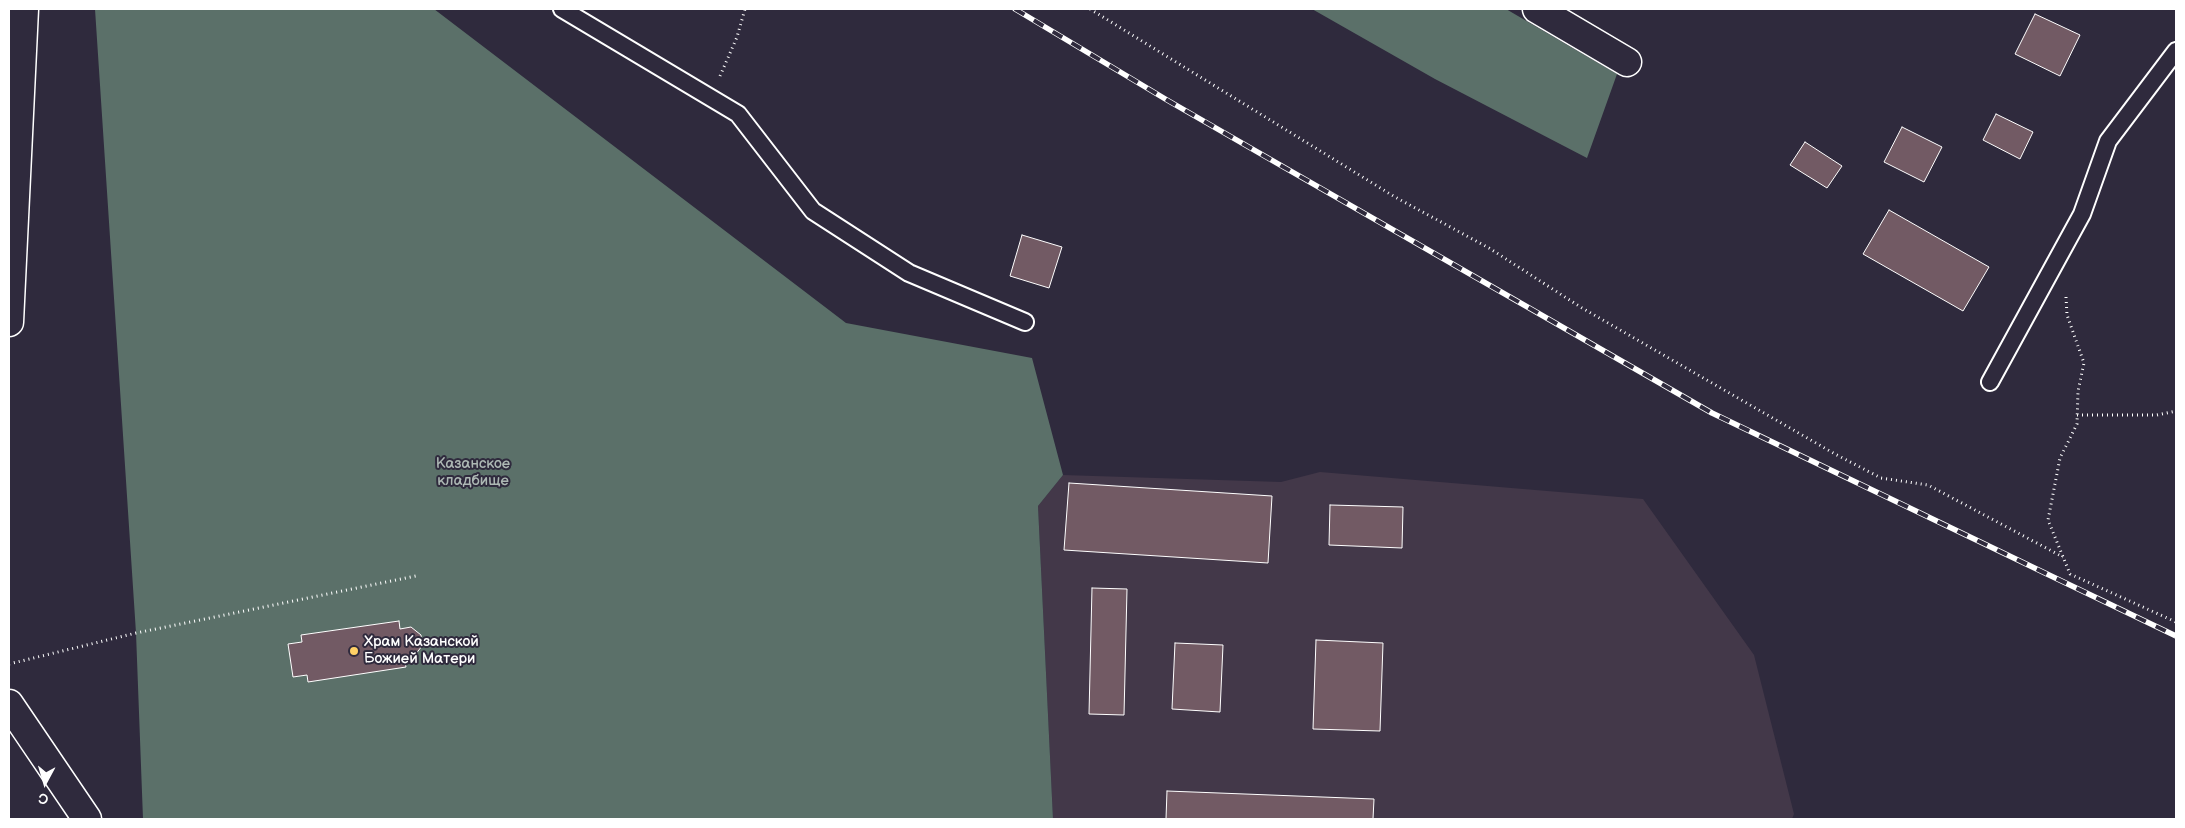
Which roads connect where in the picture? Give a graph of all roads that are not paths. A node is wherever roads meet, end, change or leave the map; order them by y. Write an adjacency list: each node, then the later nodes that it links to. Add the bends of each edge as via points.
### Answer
1 (24, 9): 6 (street)
2 (562, 9): 7 (lane, via 738,114 813,211 909,273)
3 (1537, 9): 5 (street)
4 (2176, 51): 8 (lane, via 2108,141 2082,214)
5 (1627, 62)
6 (9, 322)
7 (1025, 322)
8 (1990, 382)
9 (9, 704): 10 (street)
10 (87, 819)

